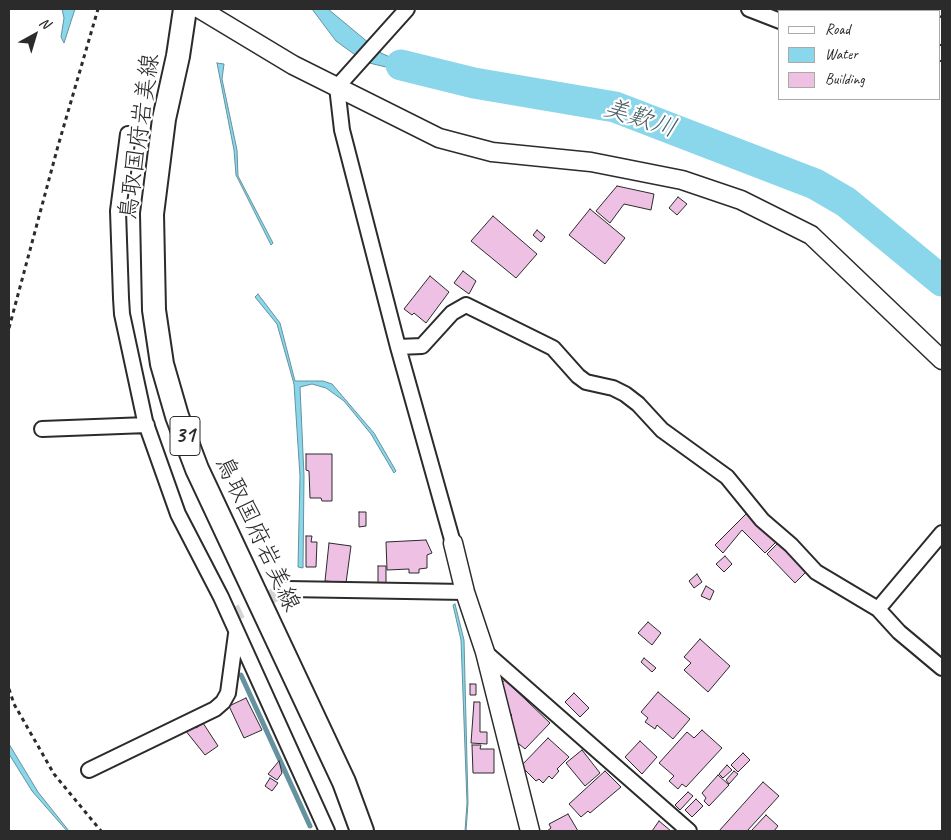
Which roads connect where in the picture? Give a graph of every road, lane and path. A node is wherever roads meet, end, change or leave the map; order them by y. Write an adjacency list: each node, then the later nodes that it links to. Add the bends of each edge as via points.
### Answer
1 (98, 9): 9 (path)
2 (185, 9): 26 (main road, 鳥取国府岩美線 / 31, via 164,118 152,214 154,310 162,364 197,469 344,782)
3 (200, 9): 7 (street, via 293,65)
4 (407, 9): 7 (street)
5 (750, 9): 6 (street)
6 (778, 20)
7 (337, 87): 10 (street, via 342,130); 11 (street, via 448,140 492,152 590,162 682,180 741,200 812,235)
8 (128, 134): 12 (street, via 118,212 120,298)
9 (9, 328)
10 (398, 347): 15 (street); 18 (street, via 422,346 452,314 466,305 553,348 586,382 625,394 662,430 727,477 762,520 816,572)
11 (942, 360)
12 (146, 424): 13 (street); 19 (street, via 178,514)
13 (42, 429)
14 (942, 533): 18 (street)
15 (453, 543): 17 (street)
16 (287, 589): 17 (street)
17 (465, 592): 20 (street)
18 (878, 609): 21 (street, via 899,632)
19 (236, 633): 23 (street, via 228,693 223,702 215,709); 25 (street)
20 (485, 652): 27 (street); 28 (street)
21 (942, 668)
22 (9, 689): 24 (path, via 14,704 54,774)
23 (89, 770)
24 (101, 831)
25 (327, 831)
26 (362, 831)
27 (530, 831)
28 (689, 831)

